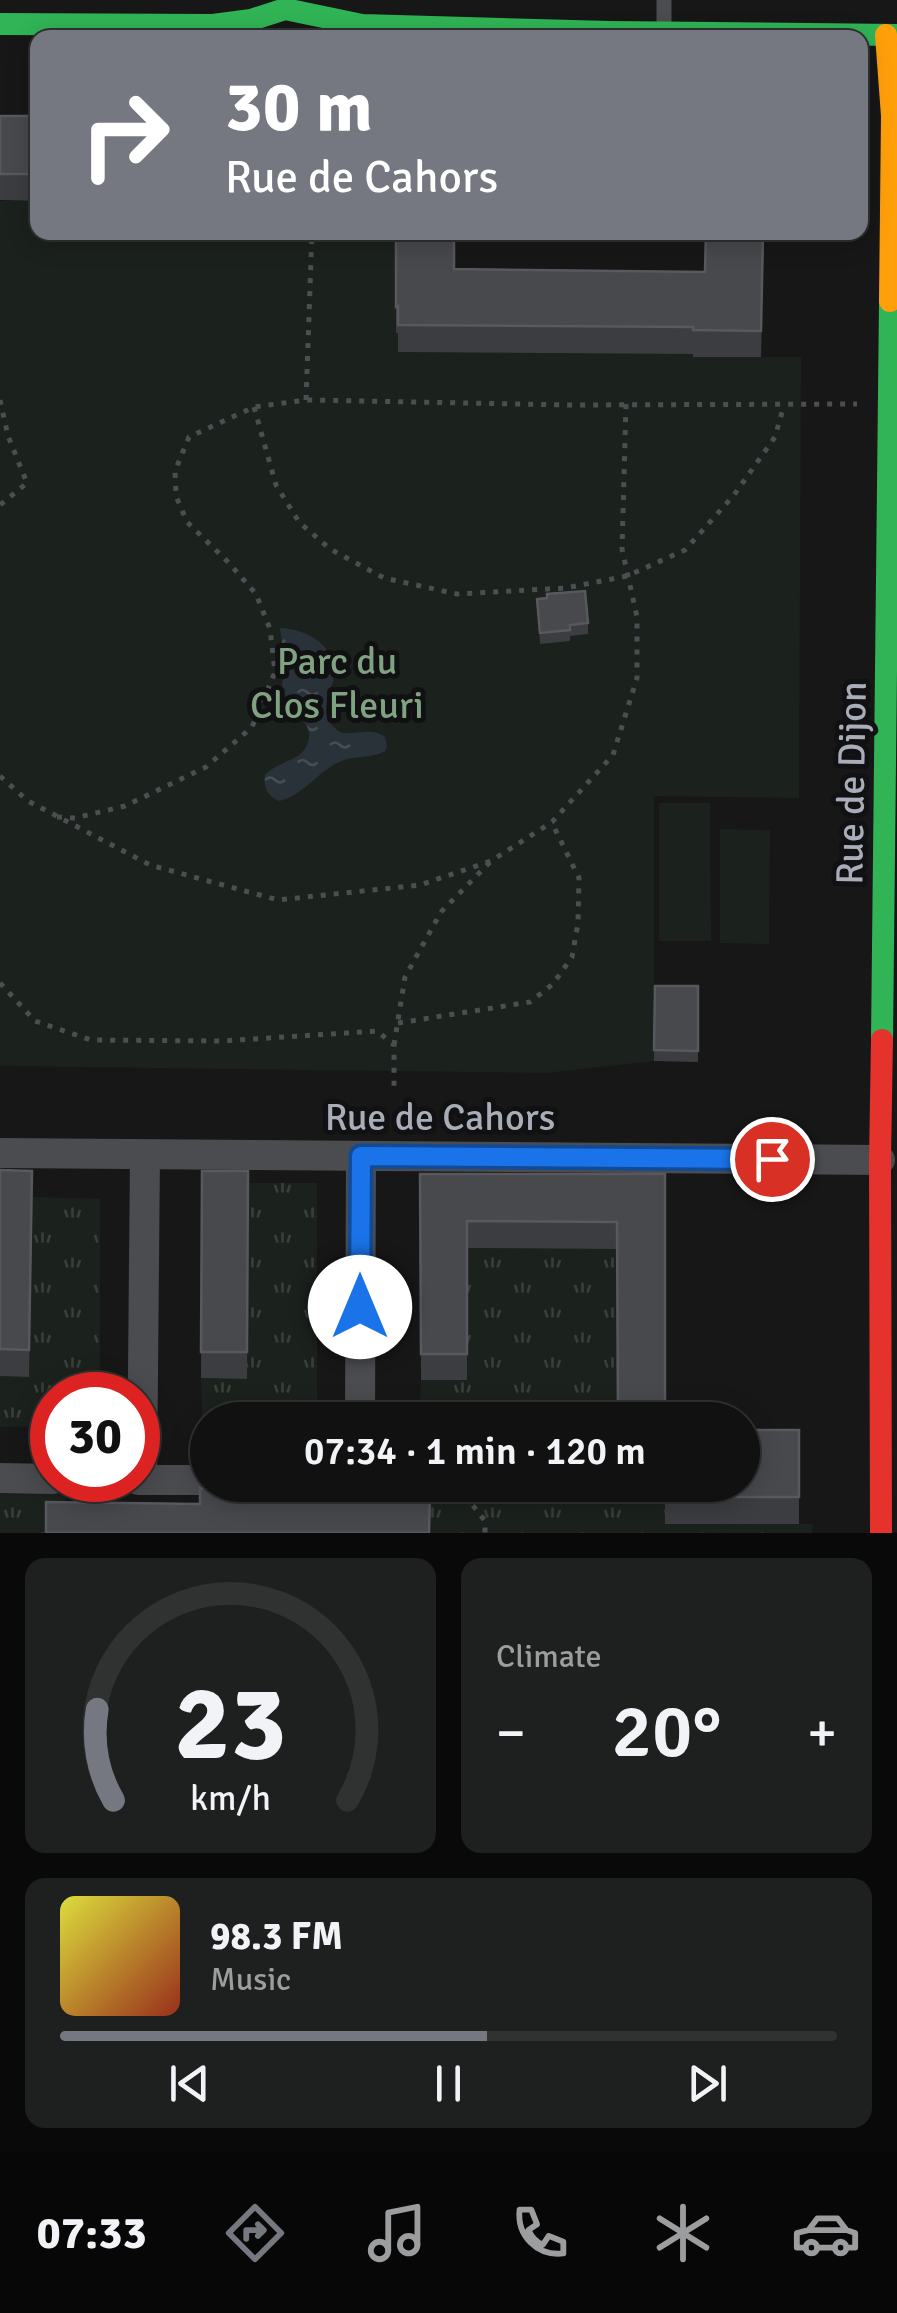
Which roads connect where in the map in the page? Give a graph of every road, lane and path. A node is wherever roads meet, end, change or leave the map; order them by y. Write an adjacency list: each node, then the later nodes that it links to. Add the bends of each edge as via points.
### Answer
1 (664, 0): 5 (lane)
2 (285, 4): 3 (street, via 251,20 213,26); 4 (street, via 362,25)
3 (0, 24)
4 (551, 30)
5 (664, 30)
6 (892, 35): 11 (street, Rue de Dijon)
7 (312, 240): 9 (path)
8 (0, 400): 14 (path, via 27,484)
9 (306, 400): 10 (path); 13 (path)
10 (626, 404): 12 (path); 15 (path)
11 (890, 404): 12 (path); 20 (street, Rue de Dijon)
12 (784, 405): 15 (path, via 774,437 734,496 685,550)
13 (254, 407): 15 (path, via 276,485 299,522 330,549 384,578 458,594 566,588); 17 (path, via 189,438 175,471 187,522 256,594 270,629 275,672 252,727 206,766 125,806)
14 (0, 506)
15 (626, 576): 18 (path, via 636,617 637,678 613,755)
16 (0, 776): 17 (path)
17 (57, 818): 19 (path, via 150,865 278,900 420,885)
18 (552, 822): 19 (path); 23 (path, via 579,878 572,957 553,984 530,1002)
19 (491, 861): 23 (path, via 441,912 405,977)
20 (891, 892): 21 (street, Rue de Dijon)
21 (890, 963): 29 (street, Rue de Dijon)
22 (0, 983): 24 (path, via 35,1021 91,1040 222,1041 377,1031)
23 (398, 1023): 24 (path)
24 (394, 1044): 25 (path)
25 (394, 1086)
26 (0, 1153): 27 (street, Rue de Cahors)
27 (145, 1155): 28 (street, Rue de Cahors); 30 (street)
28 (361, 1156): 29 (street, Rue de Cahors); 31 (street)
29 (880, 1160): 38 (street, Rue de Dijon)
30 (142, 1372)
31 (360, 1402)
32 (0, 1478): 33 (street)
33 (30, 1479)
34 (160, 1480): 35 (street)
35 (190, 1480)
36 (471, 1502): 37 (path, via 485,1521)
37 (485, 1533)
38 (881, 1533)

